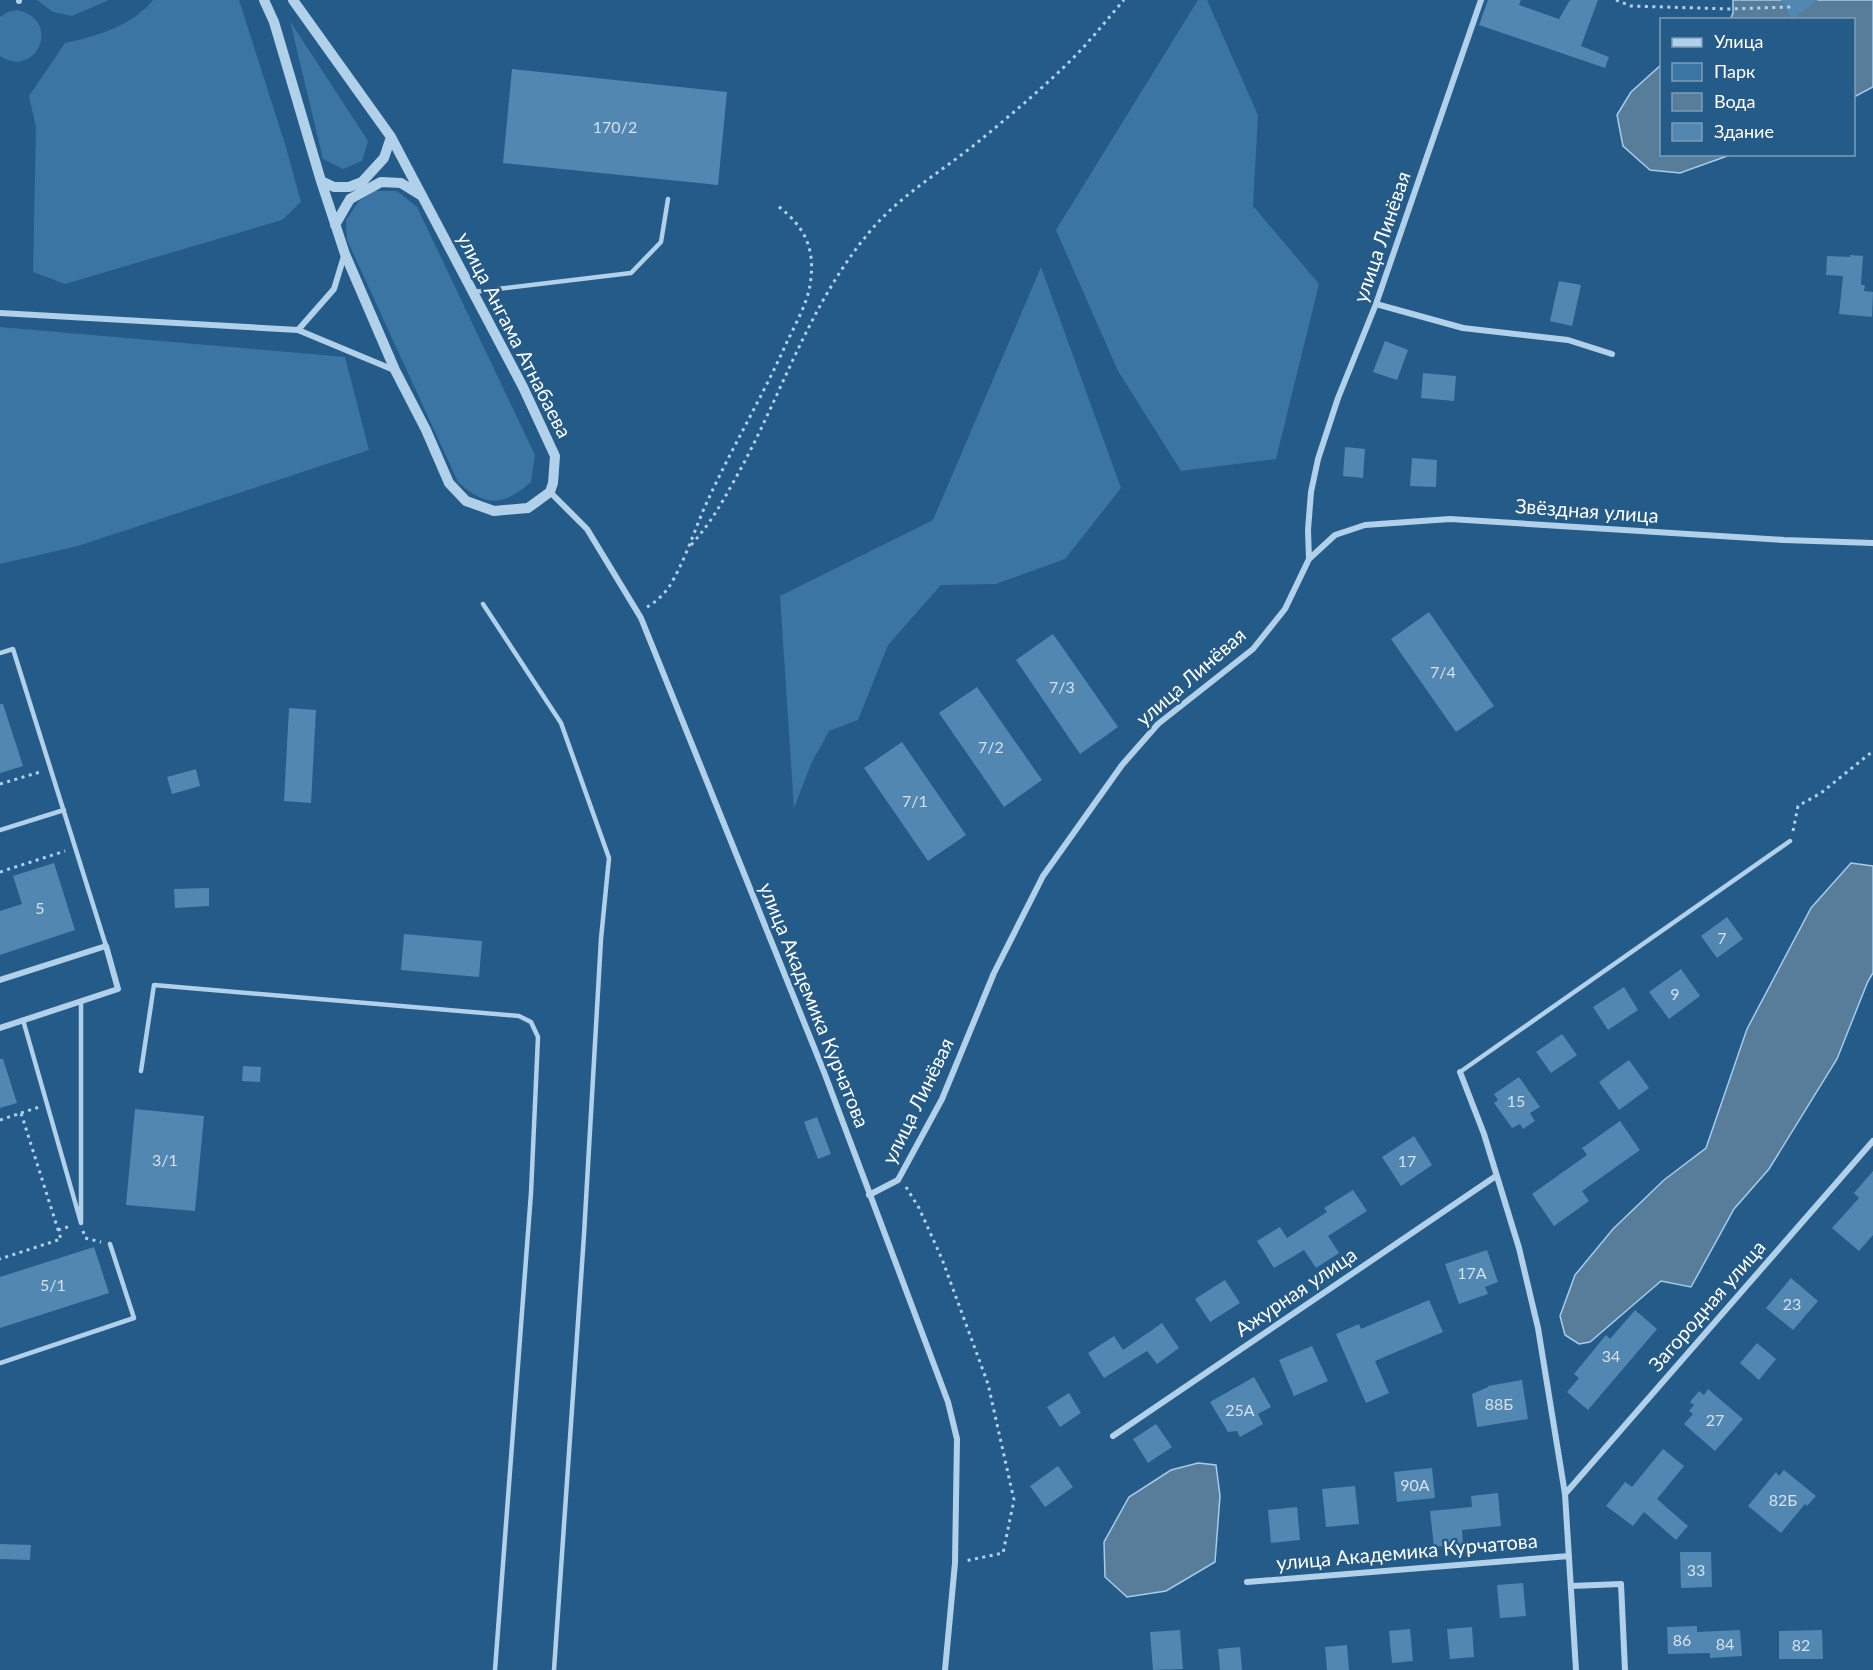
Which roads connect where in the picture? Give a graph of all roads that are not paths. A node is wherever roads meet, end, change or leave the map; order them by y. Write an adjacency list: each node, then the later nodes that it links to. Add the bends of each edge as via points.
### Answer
1 (264, 0): 5 (street)
2 (293, 0): 4 (street, улица Ангама Атнабаева)
3 (1481, 0): 11 (street, улица Линёвая)
4 (391, 137): 5 (street, via 384,158 362,182 334,187); 6 (street, улица Ангама Атнабаева)
5 (321, 181): 8 (street)
6 (422, 196): 8 (street, via 401,183 381,182 350,199); 10 (street, улица Ангама Атнабаева)
7 (668, 199): 10 (lane, via 661,242 631,273)
8 (335, 225): 9 (street)
9 (345, 254): 13 (street, via 334,289); 15 (street)
10 (473, 292): 16 (street, улица Ангама Атнабаева, via 555,456)
11 (1376, 304): 14 (street, via 1463,328 1568,340); 18 (street, улица Линёвая, via 1318,459 1311,492)
12 (0, 313): 13 (street)
13 (298, 330): 15 (street)
14 (1612, 354)
15 (395, 370): 16 (street, via 448,483 466,501 494,511 528,508)
16 (550, 492): 33 (street, улица Академика Курчатова, via 587,529 637,612 824,1072)
17 (1873, 543): 18 (street, Звёздная улица, via 1450,519 1365,525 1335,535)
18 (1309, 559): 33 (street, улица Линёвая, via 1286,609 1253,649 1158,724 1122,765 1043,876 994,973 942,1099 898,1180)
19 (483, 604): 42 (lane, via 561,723 609,858)
20 (0, 653): 21 (lane, via 13,649)
21 (64, 810): 22 (lane); 24 (lane)
22 (0, 830)
23 (1790, 841): 30 (lane)
24 (106, 946): 25 (street); 26 (street, via 118,989)
25 (0, 980)
26 (81, 1001): 27 (street); 27 (lane, via 81,1223)
27 (23, 1020): 28 (street)
28 (0, 1028)
29 (141, 1071): 41 (lane, via 153,986 519,1016 531,1022 538,1037 531,1193)
30 (1460, 1072): 32 (street)
31 (1873, 1141): 37 (street, Загородная улица)
32 (1496, 1176): 36 (street, Ажурная улица); 37 (street, via 1538,1328)
33 (869, 1195): 43 (street, улица Академика Курчатова, via 948,1402 957,1439 955,1563)
34 (110, 1244): 35 (lane, via 134,1318)
35 (0, 1363)
36 (1113, 1436)
37 (1565, 1494): 38 (street)
38 (1569, 1556): 39 (street, улица Академика Курчатова); 40 (street)
39 (1247, 1582)
40 (1571, 1586): 44 (street); 45 (street, via 1621,1584)
41 (495, 1670)
42 (554, 1670)
43 (945, 1670)
44 (1576, 1670)
45 (1625, 1670)

